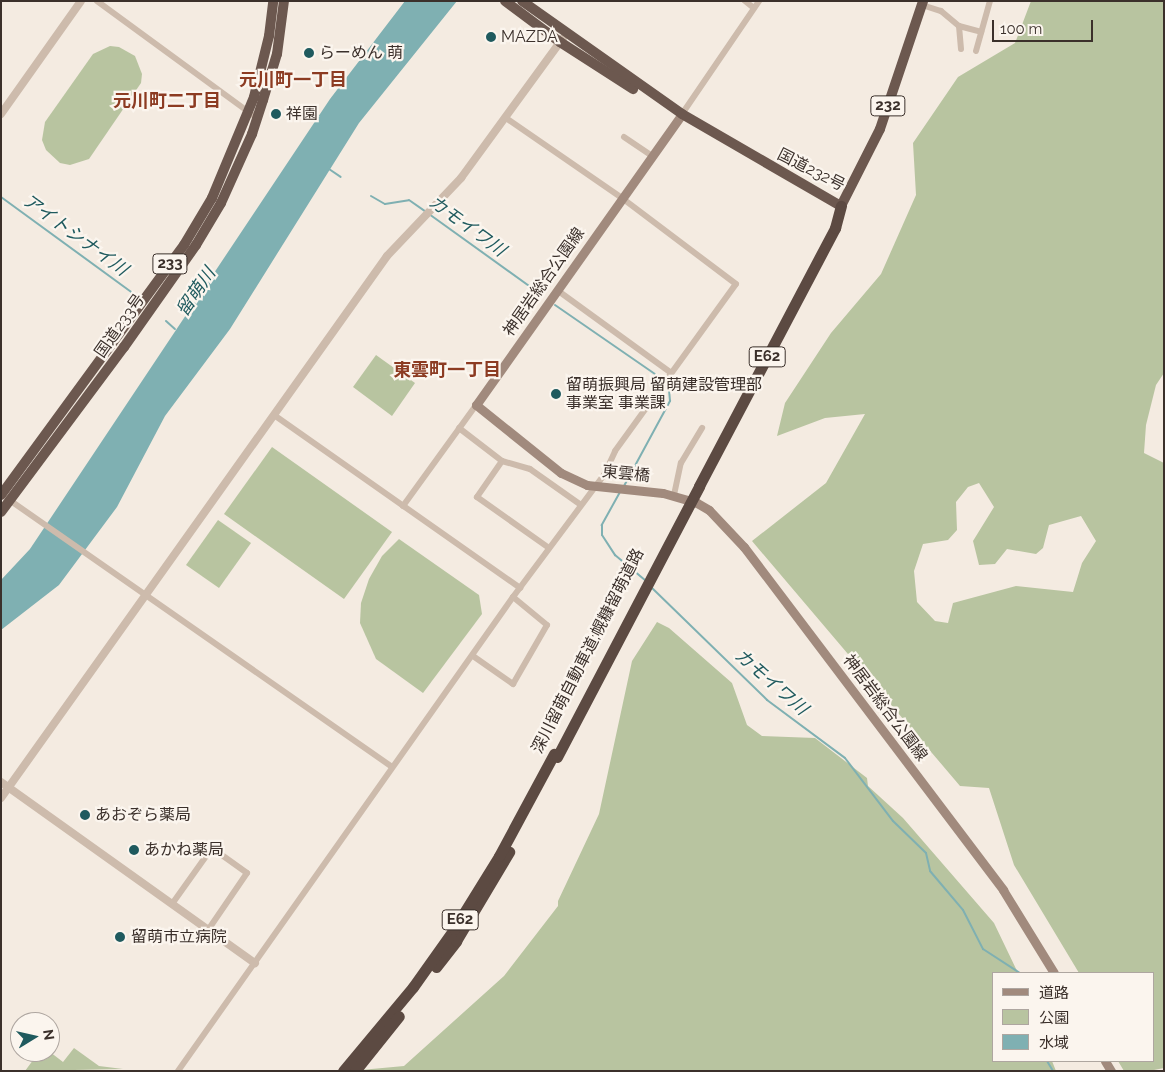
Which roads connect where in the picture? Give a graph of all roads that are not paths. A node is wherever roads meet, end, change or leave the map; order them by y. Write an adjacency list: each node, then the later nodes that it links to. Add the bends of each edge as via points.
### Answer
1 (81, 1): 18 (street)
2 (97, 1): 20 (street)
3 (273, 1): 20 (highway, 国道233号 / 233)
4 (284, 1): 20 (highway, 国道233号 / 233, via 277,54)
5 (506, 1): 12 (highway, 国道232号)
6 (522, 1): 12 (highway, 国道232号)
7 (745, 1): 11 (street)
8 (759, 1): 11 (street)
9 (990, 1): 14 (street)
10 (923, 3): 13 (street, via 941,11); 25 (highway, 国道232号 / 232, via 880,129)
11 (754, 8): 19 (street)
12 (534, 17): 15 (highway, 国道232号)
13 (959, 26): 14 (street); 16 (street)
14 (981, 32): 17 (street)
15 (563, 38): 19 (highway, 国道232号, via 666,109); 21 (street)
16 (961, 49)
17 (976, 50)
18 (1, 114)
19 (682, 114): 23 (main road, 神居岩総合公園線); 25 (highway, 国道232号)
20 (253, 116): 34 (highway, 国道233号 / 233, via 212,198 184,245); 36 (highway, 国道233号 / 233, via 221,204 196,245)
21 (506, 118): 24 (street); 29 (street, via 461,178 387,256)
22 (624, 137): 23 (street)
23 (652, 156): 24 (main road, 神居岩総合公園線)
24 (622, 198): 26 (main road, 神居岩総合公園線); 27 (street, via 736,284 682,361)
25 (842, 206): 45 (highway, 深川留萌自動車道;幌糠留萌道路 / E62)
26 (557, 290): 27 (street); 28 (main road, 神居岩総合公園線)
27 (670, 372): 37 (street)
28 (476, 404): 30 (street); 33 (main road, 東雲橋, bridge, via 561,473 587,485)
29 (274, 415): 38 (street); 42 (street)
30 (460, 428): 32 (street); 38 (street)
31 (702, 428): 35 (street, via 681,463)
32 (502, 461): 37 (street, via 530,469); 40 (street, via 477,497)
33 (663, 493): 35 (main road, 神居岩総合公園線)
34 (2, 494): 36 (street)
35 (674, 495): 53 (main road, 神居岩総合公園線, via 709,510 744,547 1003,890)
36 (11, 501): 39 (highway, 国道233号 / 233); 42 (street)
37 (582, 505): 40 (street)
38 (404, 506): 41 (street)
39 (1, 512)
40 (549, 548): 41 (street)
41 (520, 588): 43 (street)
42 (146, 594): 46 (street); 48 (street)
43 (513, 597): 44 (street); 44 (street, via 547,625 513,684)
44 (473, 656): 46 (street)
45 (556, 755): 55 (highway, 深川留萌自動車道;幌糠留萌道路 / E62, via 454,929 413,987); 56 (highway, 深川留萌自動車道;幌糠留萌道路 / E62, via 500,870 456,941)
46 (392, 767): 52 (street)
47 (1, 782): 48 (street)
48 (8, 788): 49 (street); 50 (street)
49 (1, 798)
50 (172, 904): 51 (street); 51 (street, via 212,848 247,873)
51 (208, 930): 52 (street)
52 (255, 963): 54 (street)
53 (1053, 972)
54 (178, 1071)
55 (343, 1071)
56 (355, 1071)

